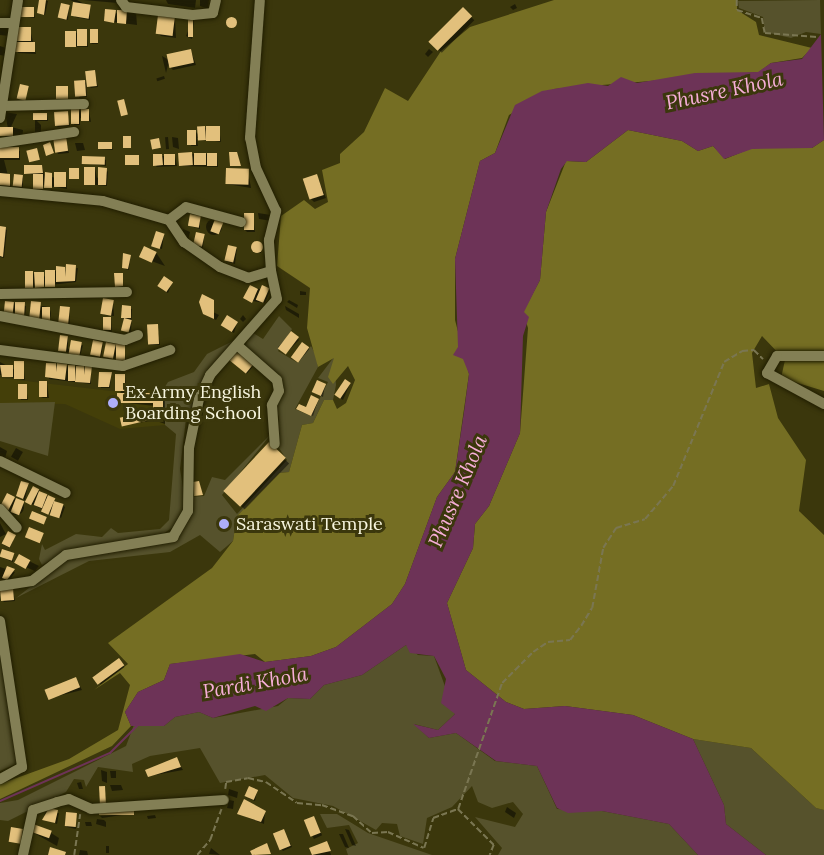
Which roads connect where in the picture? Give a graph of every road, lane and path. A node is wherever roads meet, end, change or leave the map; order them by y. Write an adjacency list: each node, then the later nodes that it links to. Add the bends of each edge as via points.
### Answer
1 (18, 0): 7 (street)
2 (121, 0): 3 (street, via 126,7 194,15 213,13)
3 (216, 0)
4 (260, 0): 18 (street, via 250,138 256,168 276,211 269,240)
5 (737, 0): 8 (path, via 737,10 762,18 765,33)
6 (0, 23): 7 (street)
7 (13, 23): 9 (street)
8 (817, 38)
9 (4, 58): 10 (street)
10 (2, 85): 12 (street)
11 (84, 104): 12 (street)
12 (1, 112)
13 (74, 132): 14 (street)
14 (0, 143)
15 (0, 191): 16 (street, via 103,201)
16 (169, 220): 17 (street, via 186,207); 18 (street, via 184,242 220,267 248,278)
17 (241, 222)
18 (271, 271): 23 (street, via 277,299)
19 (127, 292): 20 (street)
20 (0, 294)
21 (0, 316): 22 (street, via 125,340)
22 (138, 335)
23 (237, 345): 29 (street, via 277,380 279,391 272,405); 34 (street, via 210,375 199,399 189,448 188,511 173,537 66,555 32,581)
24 (0, 350): 25 (street, via 123,366)
25 (170, 350)
26 (824, 356): 27 (street, via 777,356)
27 (769, 365): 28 (street, via 768,374 775,379); 39 (path, via 754,350 724,362 673,486 645,519 616,528 603,548 592,608 581,626 570,640 548,642 533,652 499,690)
28 (824, 404)
29 (275, 444)
30 (0, 461): 31 (street)
31 (66, 493)
32 (0, 509): 33 (street)
33 (17, 528)
34 (0, 585)
35 (0, 621): 36 (street, via 22,767)
36 (0, 779)
37 (224, 800): 38 (street, via 139,809); 39 (path, via 226,782 266,782 297,803 322,805 353,816 372,833 388,832 424,848 433,818); 42 (path, via 210,840)
38 (81, 805): 40 (street, via 69,799 33,810); 41 (path)
39 (458, 809): 43 (path, via 494,845)
40 (23, 855)
41 (74, 855)
42 (197, 855)
43 (490, 855)

